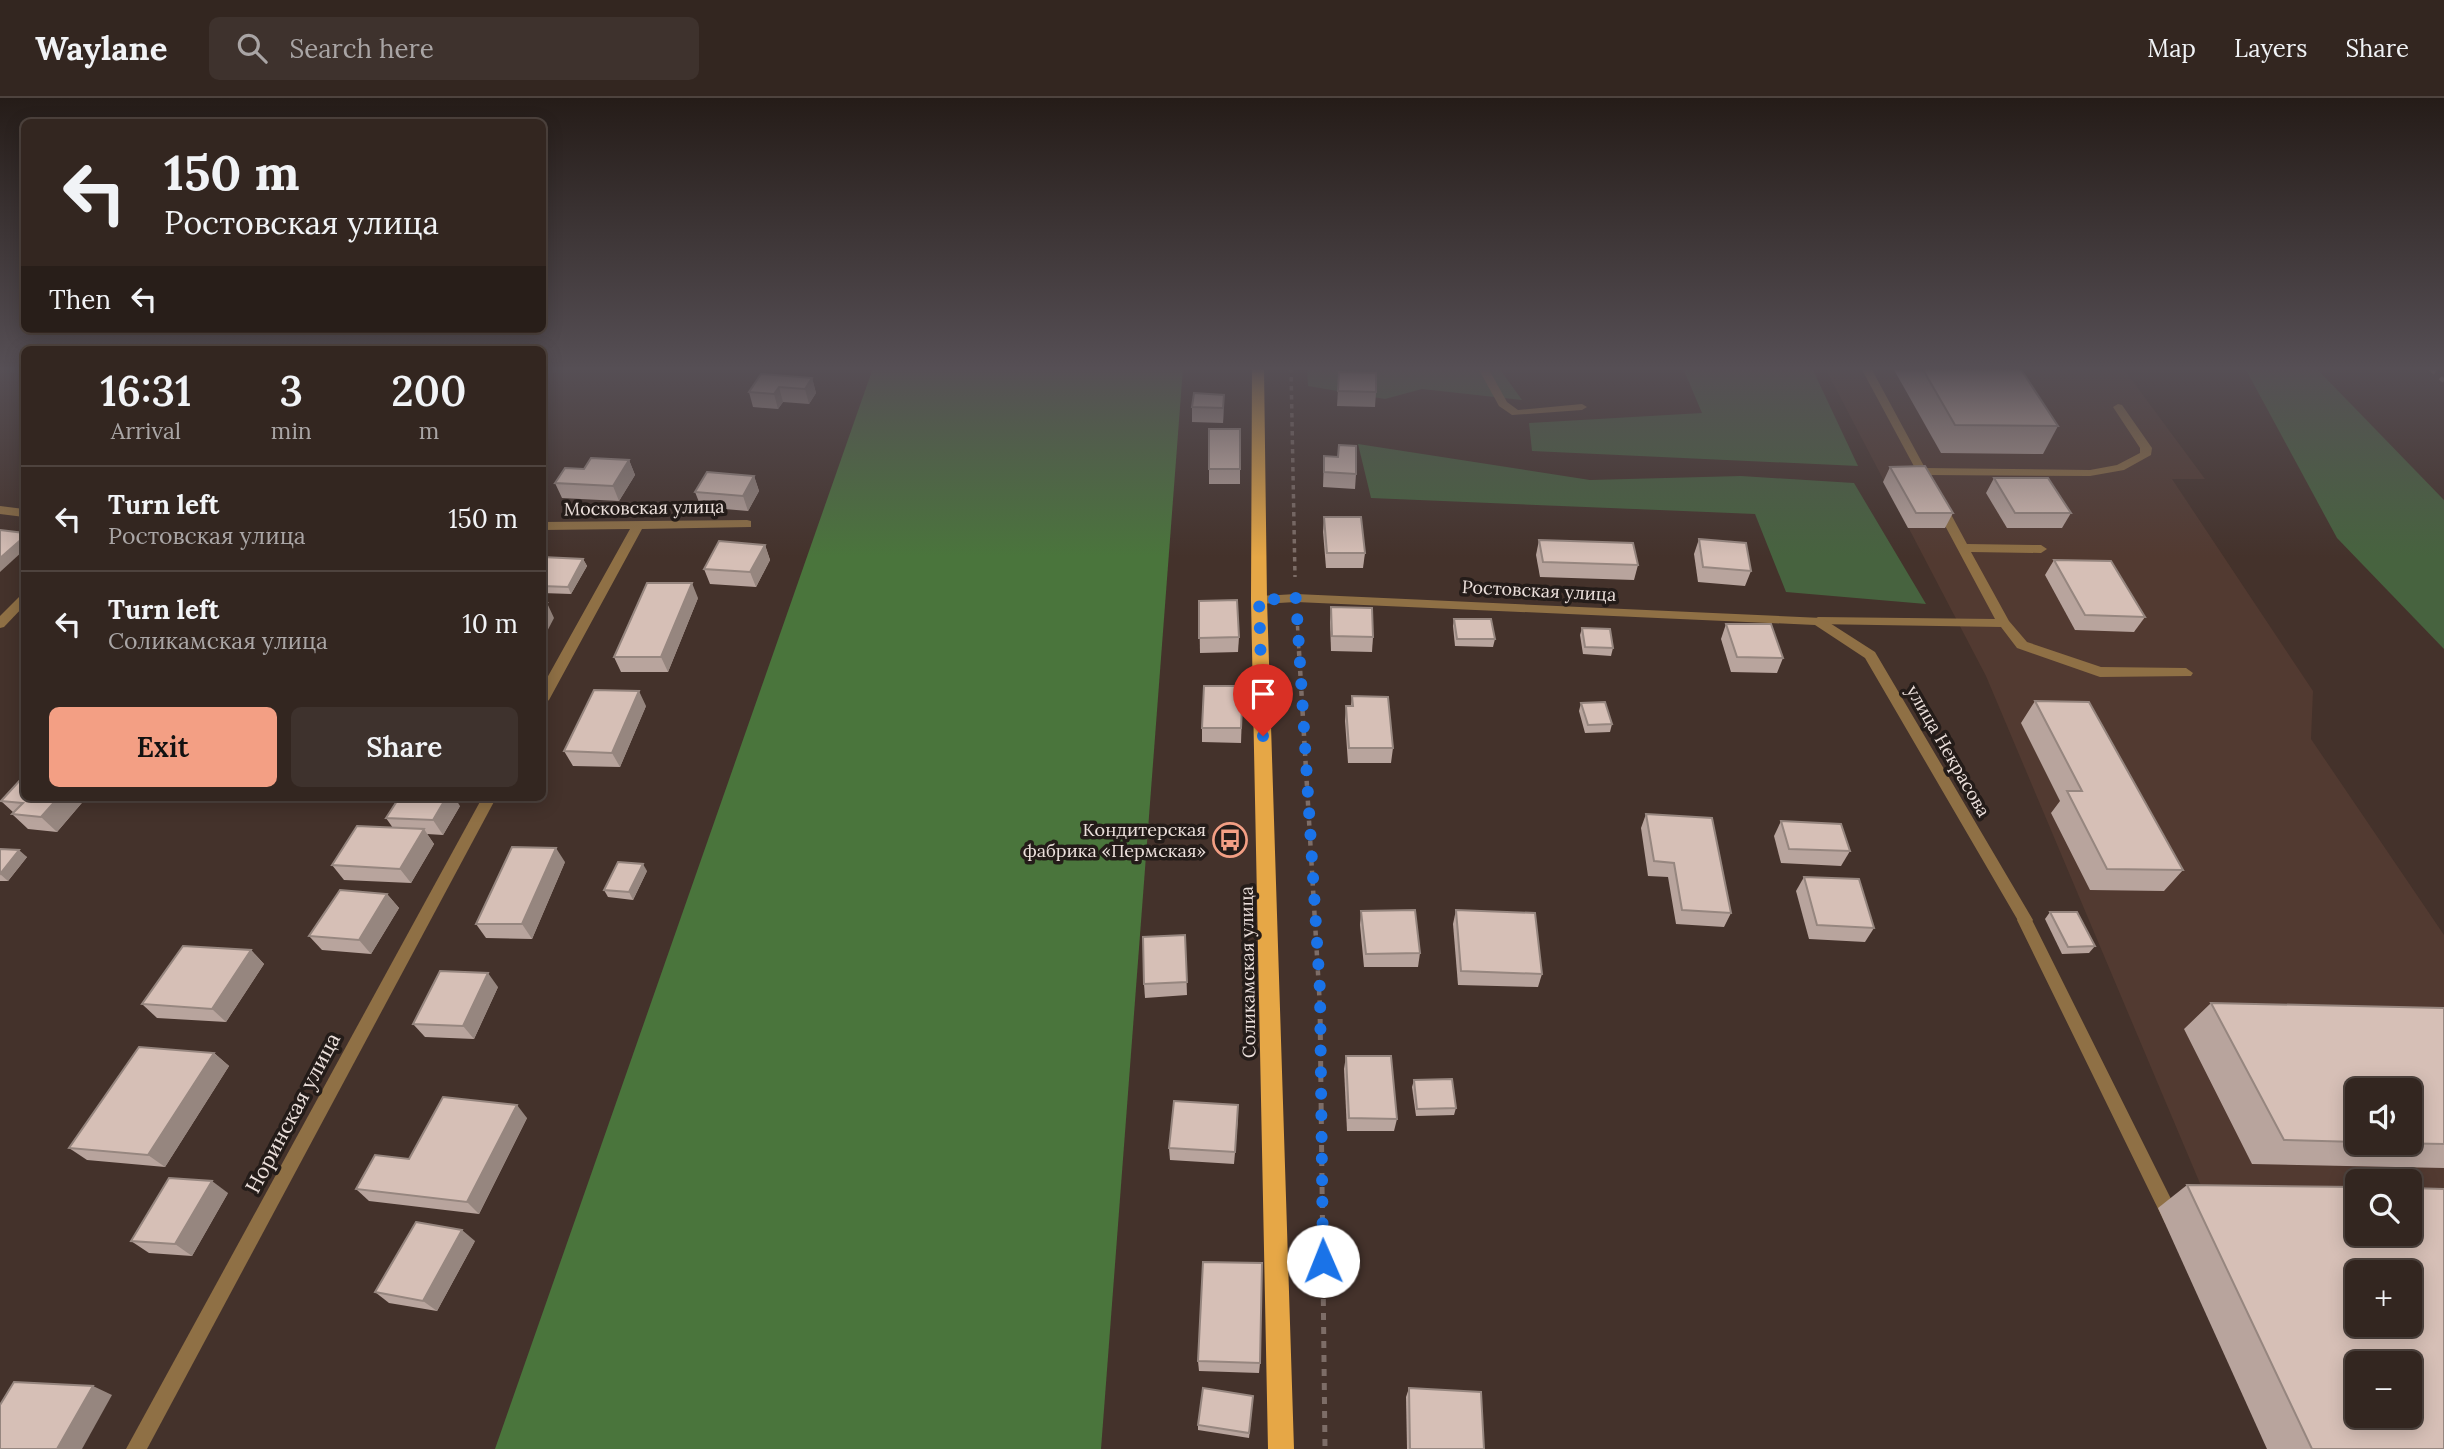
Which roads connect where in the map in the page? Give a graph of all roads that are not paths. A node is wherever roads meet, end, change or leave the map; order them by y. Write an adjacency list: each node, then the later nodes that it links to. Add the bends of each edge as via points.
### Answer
1 (1258, 431): 12 (main road, Соликамская улица)
2 (1900, 431): 4 (street)
3 (2134, 431): 4 (street, via 2146,448 2145,455 2120,468 2090,472)
4 (1921, 471): 10 (street)
5 (0, 510): 6 (street)
6 (21, 513)
7 (747, 524): 9 (street, Московская улица)
8 (546, 526): 9 (street, Московская улица)
9 (637, 527): 18 (street)
10 (1963, 548): 11 (street); 15 (street)
11 (2041, 549)
12 (1259, 600): 14 (street, Ростовская улица); 22 (main road, Соликамская улица)
13 (21, 602): 16 (street)
14 (1818, 621): 15 (street, Ростовская улица); 20 (street, улица Некрасова, via 1870,655 2025,920)
15 (2004, 623): 17 (street, via 2022,645 2101,672)
16 (0, 624)
17 (2186, 673)
18 (546, 693)
19 (487, 801): 21 (street, Норинская улица)
20 (2176, 1228)
21 (136, 1449)
22 (1281, 1449)

